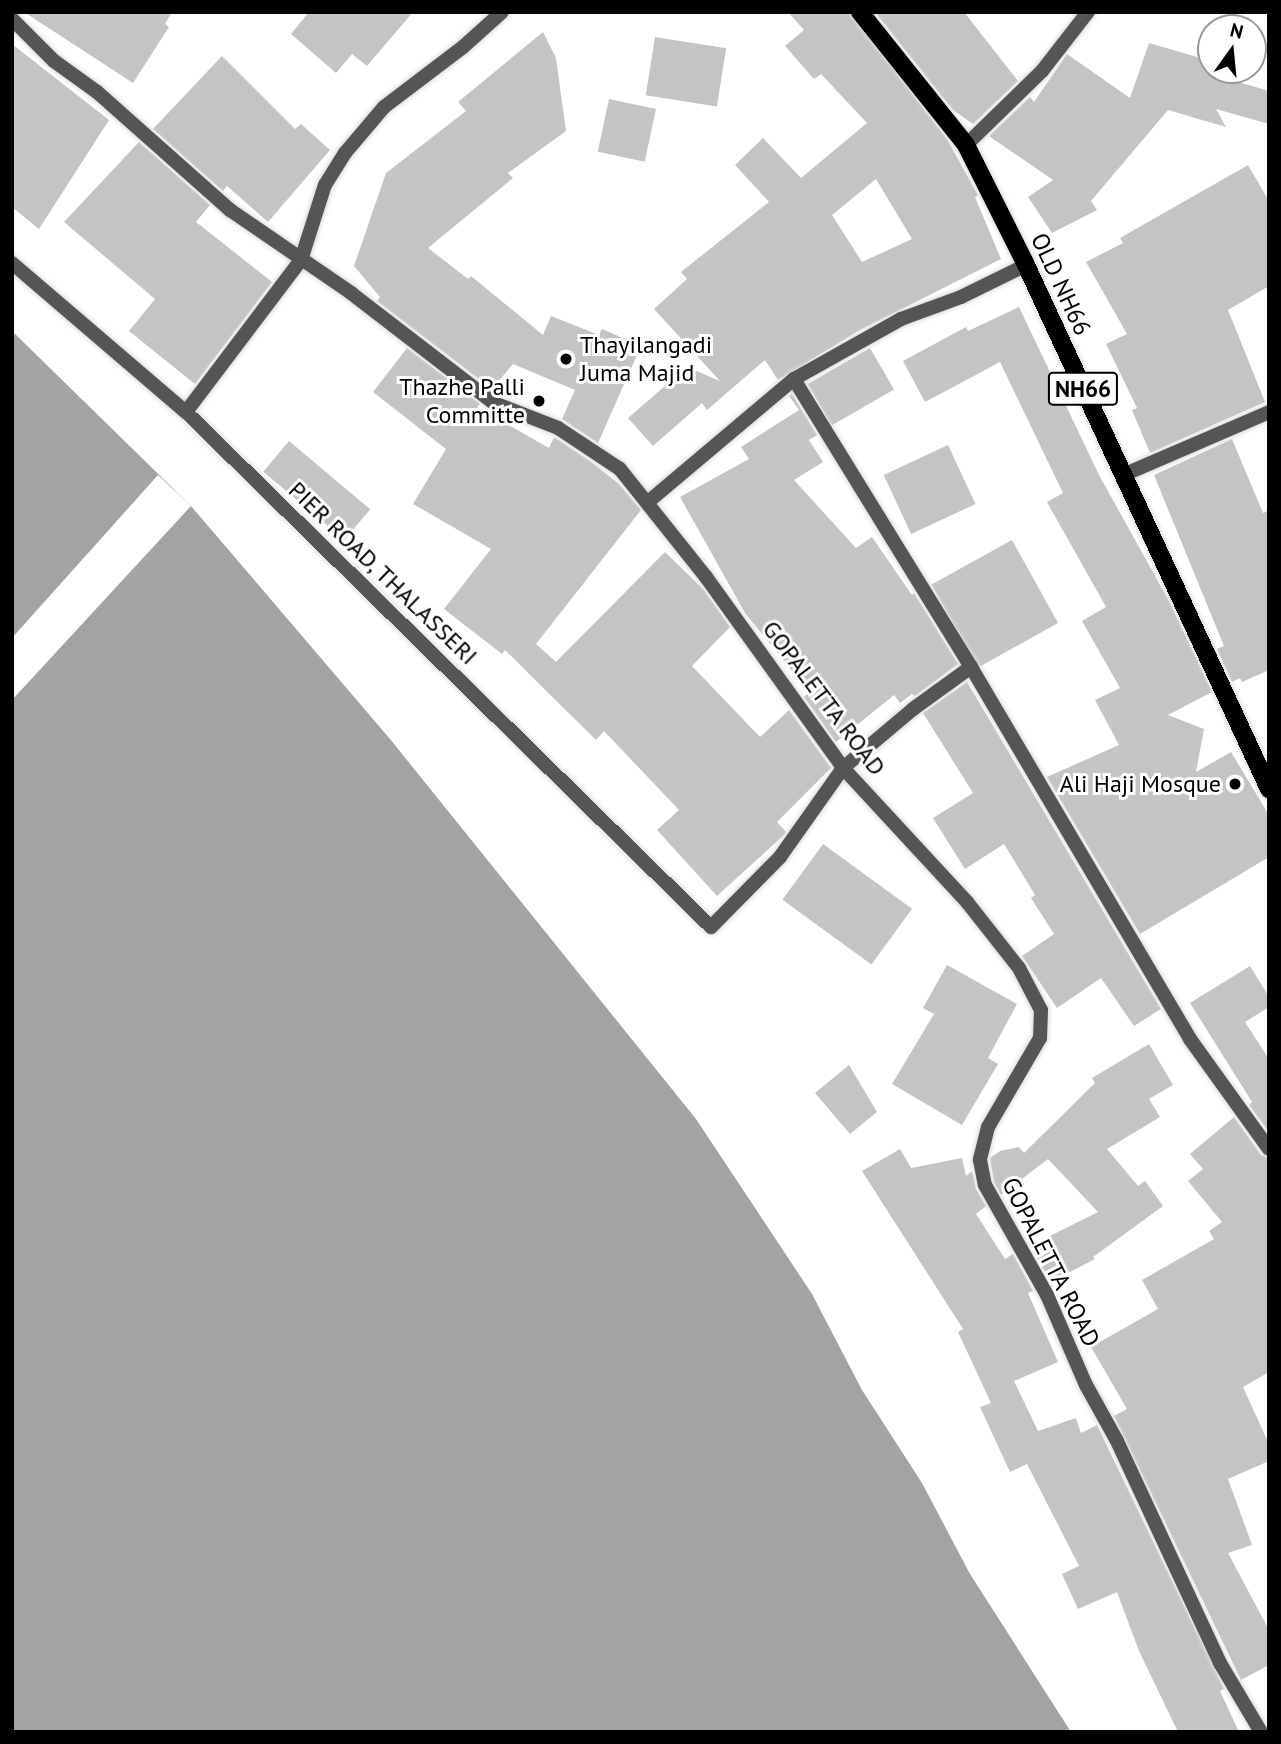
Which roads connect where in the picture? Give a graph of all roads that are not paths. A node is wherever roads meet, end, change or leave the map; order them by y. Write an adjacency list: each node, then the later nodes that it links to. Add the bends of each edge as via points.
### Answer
1 (502, 12): 6 (street, via 384,107 345,153 325,185)
2 (860, 12): 5 (main road, OLD NH66 / NH66)
3 (1088, 12): 5 (street, via 1042,71)
4 (12, 19): 6 (street, GOPALETTA ROAD, via 54,61 97,92 230,210)
5 (966, 145): 8 (main road, OLD NH66 / NH66)
6 (301, 260): 10 (street); 13 (street, GOPALETTA ROAD, via 494,403 558,428 620,469)
7 (12, 263): 10 (street, PIER ROAD, THALASSERI)
8 (1026, 265): 9 (street, via 961,297 901,319); 12 (main road, OLD NH66 / NH66)
9 (794, 379): 13 (street); 14 (street)
10 (186, 412): 15 (street, PIER ROAD, THALASSERI, via 711,927 780,858)
11 (1269, 412): 12 (street)
12 (1123, 475): 16 (main road, OLD NH66 / NH66)
13 (648, 502): 15 (street, GOPALETTA ROAD)
14 (971, 667): 15 (street); 17 (street, via 1190,1039)
15 (843, 768): 18 (street, GOPALETTA ROAD, via 967,902 1034,993 1041,1010 1040,1038 988,1127 980,1160 985,1185 1047,1295 1220,1663)
16 (1269, 789)
17 (1269, 1149)
18 (1261, 1732)

